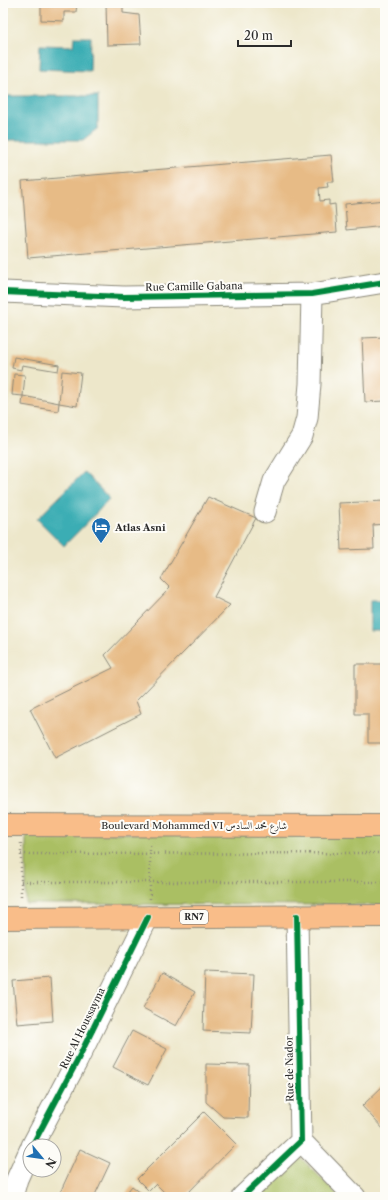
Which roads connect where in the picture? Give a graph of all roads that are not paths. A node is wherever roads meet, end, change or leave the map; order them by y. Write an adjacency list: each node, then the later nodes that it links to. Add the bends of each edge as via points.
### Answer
1 (385, 282): 3 (street, Rue Camille Gabana)
2 (3, 292): 3 (street, Rue Camille Gabana, via 124,297)
3 (312, 294): 4 (street, via 307,418 302,436 274,480)
4 (265, 512)
5 (3, 825): 6 (main road, Boulevard Mohammed VI شارع محمد السادس)
6 (385, 826)
7 (149, 911): 8 (main road, RN7); 10 (main road, RN7); 11 (street, Rue Al Houssayma, via 77,1061)
8 (297, 916): 9 (main road, RN7); 12 (street, Rue de Nador)
9 (385, 916)
10 (3, 918)
11 (36, 1138)
12 (301, 1141): 15 (street); 16 (street)
13 (22, 1168): 14 (street)
14 (12, 1197)
15 (242, 1197)
16 (355, 1197)

